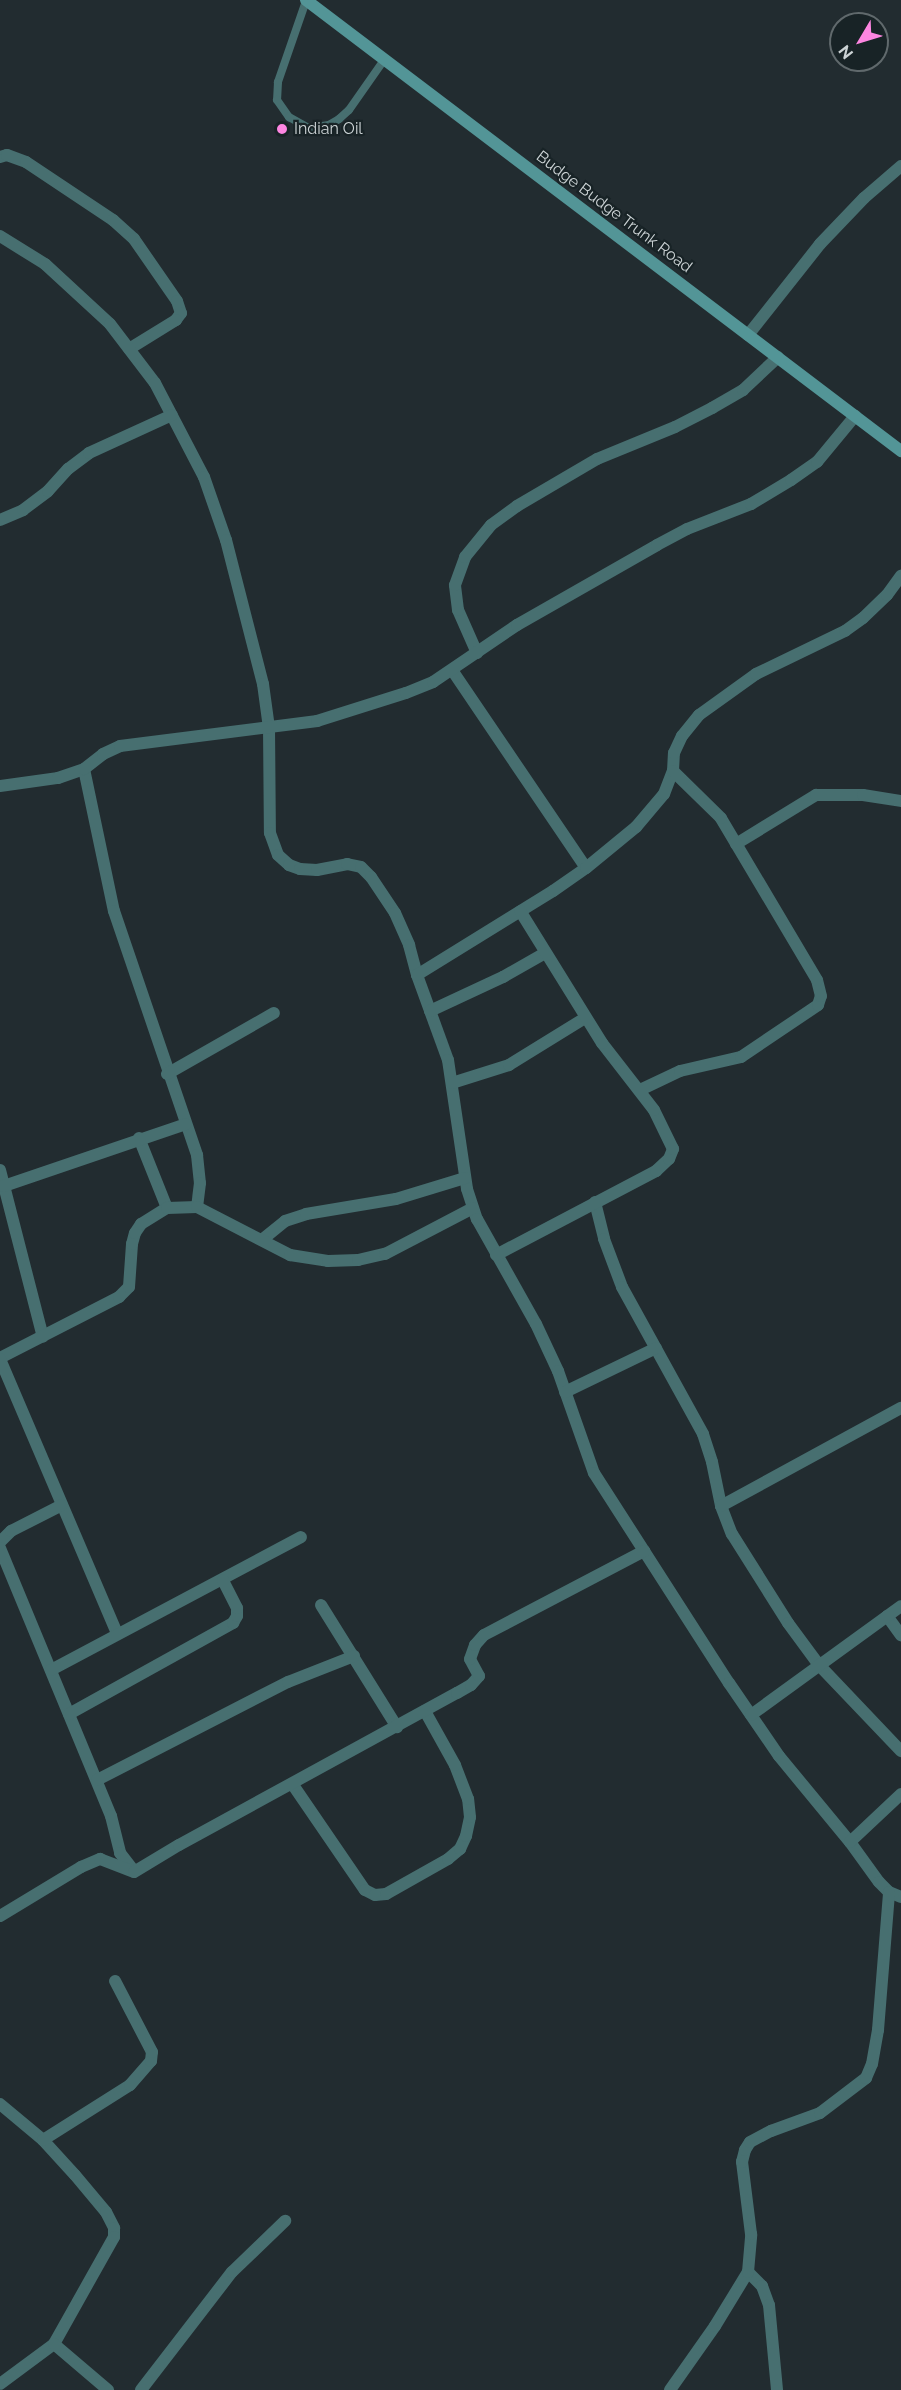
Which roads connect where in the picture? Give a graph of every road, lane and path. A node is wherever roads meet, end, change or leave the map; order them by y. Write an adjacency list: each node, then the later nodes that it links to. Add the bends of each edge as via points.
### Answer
1 (306, 0): 2 (main road, Budge Budge Trunk Road); 2 (lane, via 278,82 277,100 289,117 309,128 339,119)
2 (384, 60): 6 (main road, Budge Budge Trunk Road)
3 (0, 157): 7 (street, via 7,155 26,162 113,220 134,239 177,301 181,313 176,320)
4 (901, 166): 6 (street, via 820,244)
5 (0, 236): 7 (street, via 45,264 110,324)
6 (748, 335): 8 (main road, Budge Budge Trunk Road)
7 (129, 349): 9 (street, via 155,383)
8 (778, 357): 10 (main road, Budge Budge Trunk Road); 14 (street, via 743,390 675,427 597,459 491,525 465,557 455,585 458,610)
9 (172, 415): 12 (street, via 89,453 31,503); 16 (street, via 204,477 226,540 263,684)
10 (855, 416): 11 (main road, Budge Budge Trunk Road); 14 (street, via 818,462 791,480 751,504 657,545 517,625)
11 (901, 451)
12 (0, 520)
13 (901, 576): 18 (street, via 879,603 845,631 756,674 699,715 674,753)
14 (477, 653): 15 (street)
15 (452, 670): 16 (street, via 406,693 317,721); 22 (street)
16 (269, 729): 17 (street, via 120,746); 25 (street, via 270,833 278,855 300,869 347,864 361,867 395,913 410,945)
17 (84, 769): 19 (street, via 58,778); 29 (street, via 114,911)
18 (673, 771): 21 (street, via 721,818); 22 (street, via 664,794 643,819)
19 (0, 786)
20 (901, 801): 21 (street, via 864,795 816,795)
21 (736, 844): 31 (street, via 817,980 819,1005 741,1057 680,1071)
22 (586, 868): 23 (street)
23 (520, 911): 24 (street); 25 (street)
24 (545, 953): 26 (street); 28 (street)
25 (417, 975): 26 (street)
26 (430, 1011): 30 (street, via 448,1059)
27 (274, 1013): 29 (street)
28 (585, 1018): 30 (street, via 509,1065); 31 (street)
29 (167, 1074): 32 (street)
30 (452, 1083): 35 (street)
31 (640, 1090): 37 (street, via 666,1129 673,1149 669,1159 656,1171)
32 (186, 1124): 33 (street); 38 (street, via 200,1169)
33 (139, 1138): 36 (street); 39 (street)
34 (0, 1170): 36 (street)
35 (465, 1178): 40 (street); 41 (street, via 396,1199 306,1214 285,1221)
36 (4, 1186): 43 (street)
37 (595, 1202): 42 (street); 44 (street, via 618,1279)
38 (197, 1207): 39 (street); 41 (street)
39 (167, 1208): 43 (street, via 149,1218 135,1233 129,1287 92,1313)
40 (474, 1208): 41 (street, via 385,1254 357,1260 302,1259); 42 (street)
41 (263, 1239)
42 (496, 1255): 46 (street, via 536,1324)
43 (43, 1337): 45 (street)
44 (656, 1348): 46 (street); 49 (street, via 703,1434)
45 (0, 1358): 48 (street)
46 (565, 1392): 53 (street, via 594,1473)
47 (901, 1408): 49 (street)
48 (62, 1505): 51 (street); 58 (street)
49 (721, 1506): 61 (street, via 751,1566)
50 (301, 1537): 54 (street)
51 (0, 1542)
52 (0, 1548): 62 (street)
53 (644, 1551): 63 (street, via 483,1635 470,1659 479,1676 471,1685); 65 (street)
54 (223, 1580): 58 (street); 64 (street, via 237,1608 233,1623)
55 (321, 1605): 60 (street)
56 (901, 1606): 57 (street)
57 (887, 1616): 59 (street); 61 (street)
58 (117, 1633): 62 (street)
59 (901, 1635)
60 (354, 1656): 66 (street); 68 (street, via 288,1682)
61 (819, 1665): 65 (street); 67 (street)
62 (51, 1670): 64 (street)
63 (425, 1711): 66 (street); 69 (street, via 455,1765 468,1799 466,1836 460,1849 448,1859 386,1894 375,1895 365,1890)
64 (69, 1714): 68 (street)
65 (751, 1715): 71 (street, via 779,1756)
66 (397, 1727): 69 (street)
67 (901, 1750)
68 (97, 1780): 72 (street)
69 (292, 1785): 74 (street)
70 (901, 1794): 71 (street)
71 (850, 1842): 75 (street)
72 (120, 1853): 73 (street); 74 (street)
73 (100, 1859): 74 (street); 77 (street)
74 (134, 1872)
75 (889, 1892): 76 (street); 82 (street, via 878,2030 866,2078 820,2113 771,2131 750,2142 745,2150 742,2162 751,2234)
76 (901, 1897)
77 (0, 1916)
78 (115, 1981): 80 (street, via 152,2052 151,2061 130,2085)
79 (0, 2104): 80 (street)
80 (43, 2140): 83 (street, via 106,2212 114,2228 114,2237)
81 (285, 2221): 86 (street, via 232,2272)
82 (748, 2272): 87 (street); 88 (street, via 762,2286 769,2305)
83 (54, 2344): 84 (street); 85 (street)
84 (0, 2384)
85 (108, 2390)
86 (141, 2390)
87 (670, 2390)
88 (777, 2390)

